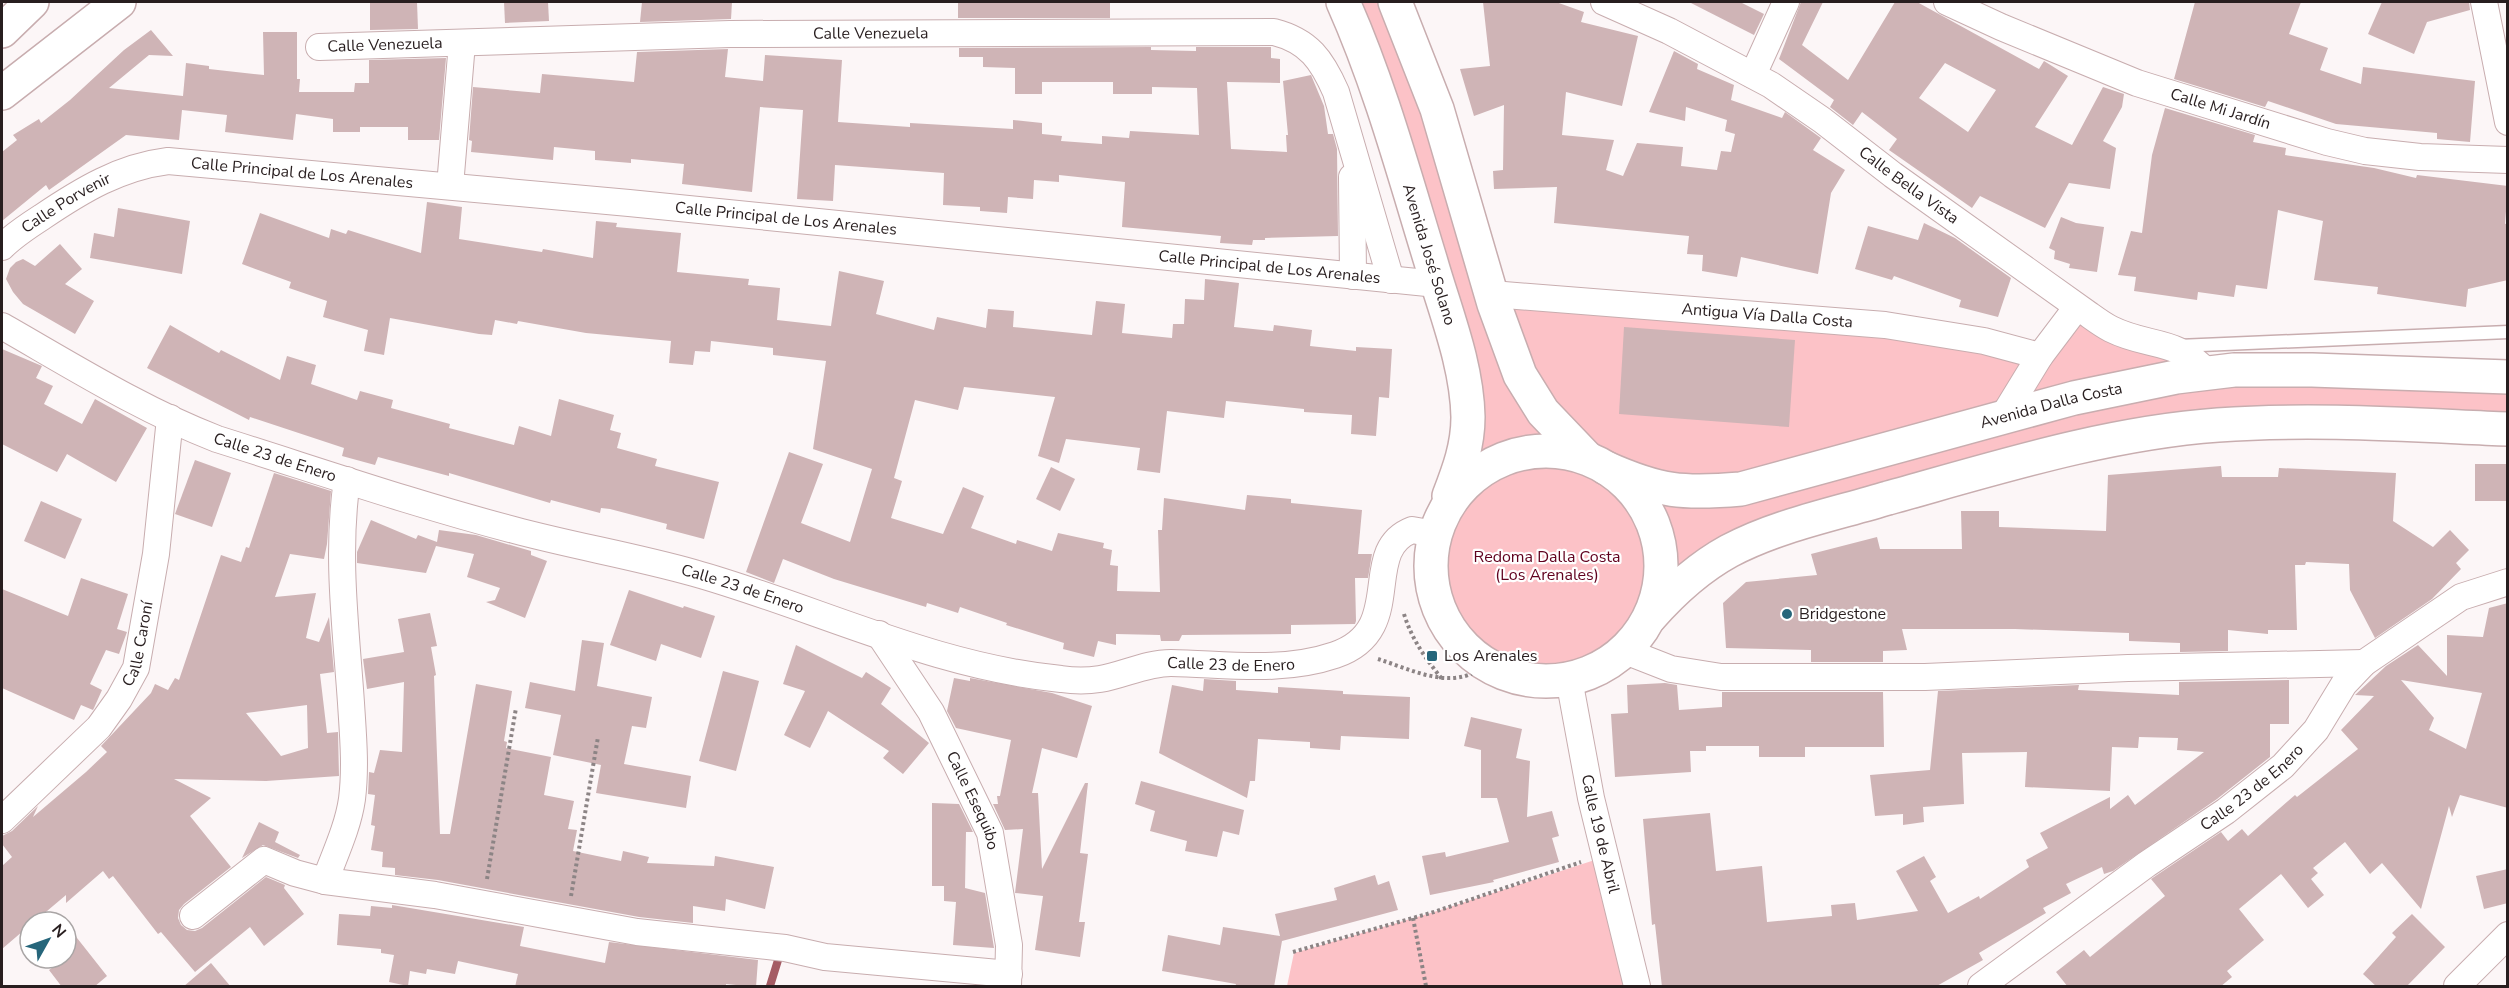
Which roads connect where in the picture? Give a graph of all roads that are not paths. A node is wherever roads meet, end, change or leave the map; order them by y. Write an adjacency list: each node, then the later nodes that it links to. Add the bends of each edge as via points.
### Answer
1 (32, 2): 9 (street)
2 (118, 2): 13 (street)
3 (1343, 2): 22 (street, Avenida José Solano, via 1376,83)
4 (1395, 2): 23 (street, via 1437,109)
5 (1604, 2): 12 (street, Calle Bella Vista)
6 (1786, 2): 12 (street)
7 (1947, 2): 16 (street, Calle Mi Jardín, via 2137,83 2327,142 2420,157)
8 (2484, 2): 14 (street)
9 (2, 31)
10 (462, 43): 11 (street, Calle Venezuela); 15 (street, Calle Venezuela, via 741,34 1274,32 1303,44 1323,67 1336,92); 18 (street)
11 (319, 47)
12 (1753, 75): 24 (street, Calle Bella Vista, via 1822,120)
13 (2, 93)
14 (2508, 122)
15 (1352, 147): 20 (street, Calle Venezuela); 21 (street, Calle Venezuela)
16 (2508, 160)
17 (135, 167): 18 (street, Calle Principal de Los Arenales, via 168,161); 19 (street, Calle Porvenir, via 64,202)
18 (450, 186): 20 (street, Calle Principal de Los Arenales)
19 (2, 247)
20 (1353, 276): 21 (street, Calle Principal de Los Arenales)
21 (1391, 280): 22 (street, Calle Principal de Los Arenales)
22 (1437, 284): 36 (street, Avenida José Solano, via 1460,361 1468,415 1464,453)
23 (1492, 294): 28 (street, Antigua Vía Dalla Costa, via 1885,325 1984,341); 34 (street, via 1509,349 1529,393 1558,430)
24 (2077, 307): 27 (street, Calle Bella Vista, via 2112,330); 28 (street)
25 (2, 326): 31 (street, Calle 23 de Enero)
26 (2508, 332): 27 (lane)
27 (2171, 346): 29 (street, Calle Bella Vista)
28 (2040, 356): 32 (street)
29 (2208, 373): 30 (street, Avenida Dalla Costa, via 2312,370); 32 (street, Avenida Dalla Costa, via 2125,386)
30 (2508, 377)
31 (170, 418): 35 (street, Calle 23 de Enero, via 217,439); 43 (street, Calle Caroní, via 156,554 136,668 99,727)
32 (2002, 418): 34 (street, Avenida Dalla Costa, via 1741,489 1666,489 1633,480)
33 (2508, 429): 38 (street, via 2264,423 2169,429 2095,444 1910,492 1756,539 1689,578)
34 (1597, 463): 36 (street, via 1567,452 1545,450 1504,458 1468,481 1454,496); 38 (street, via 1623,480 1638,496 1657,534 1661,576)
35 (348, 480): 39 (street, Calle 23 de Enero, via 514,530 695,573); 44 (street, via 342,527 343,583 354,781 348,819)
36 (1439, 524): 39 (street, Calle 23 de Enero, via 1412,530 1395,540 1384,565 1376,619 1361,640 1333,656 1257,667 1166,663 1101,679 1080,680 971,662); 42 (street, Avenida José Solano, via 1432,576 1436,598 1455,635 1469,651 1506,674 1547,681)
37 (2508, 582): 41 (street, Calle 23 de Enero, via 2461,597)
38 (1650, 617): 40 (street, Avenida José Solano)
39 (879, 634): 47 (street, Calle Esequibo, via 931,712 990,833 1009,945)
40 (1625, 651): 41 (street, via 1671,669 1721,677 1925,677); 42 (street, Avenida José Solano, via 1598,669)
41 (2364, 663): 49 (street, Calle 23 de Enero, via 2344,684 2316,730 2283,766)
42 (1569, 679): 48 (street, Calle 19 de Abril, via 1591,798)
43 (2, 820)
44 (325, 881): 45 (street, via 264,860); 47 (street, via 483,904 567,921)
45 (193, 916)
46 (2508, 935): 50 (street)
47 (1008, 980)
48 (1637, 987)
49 (1981, 987)
50 (2457, 987)

